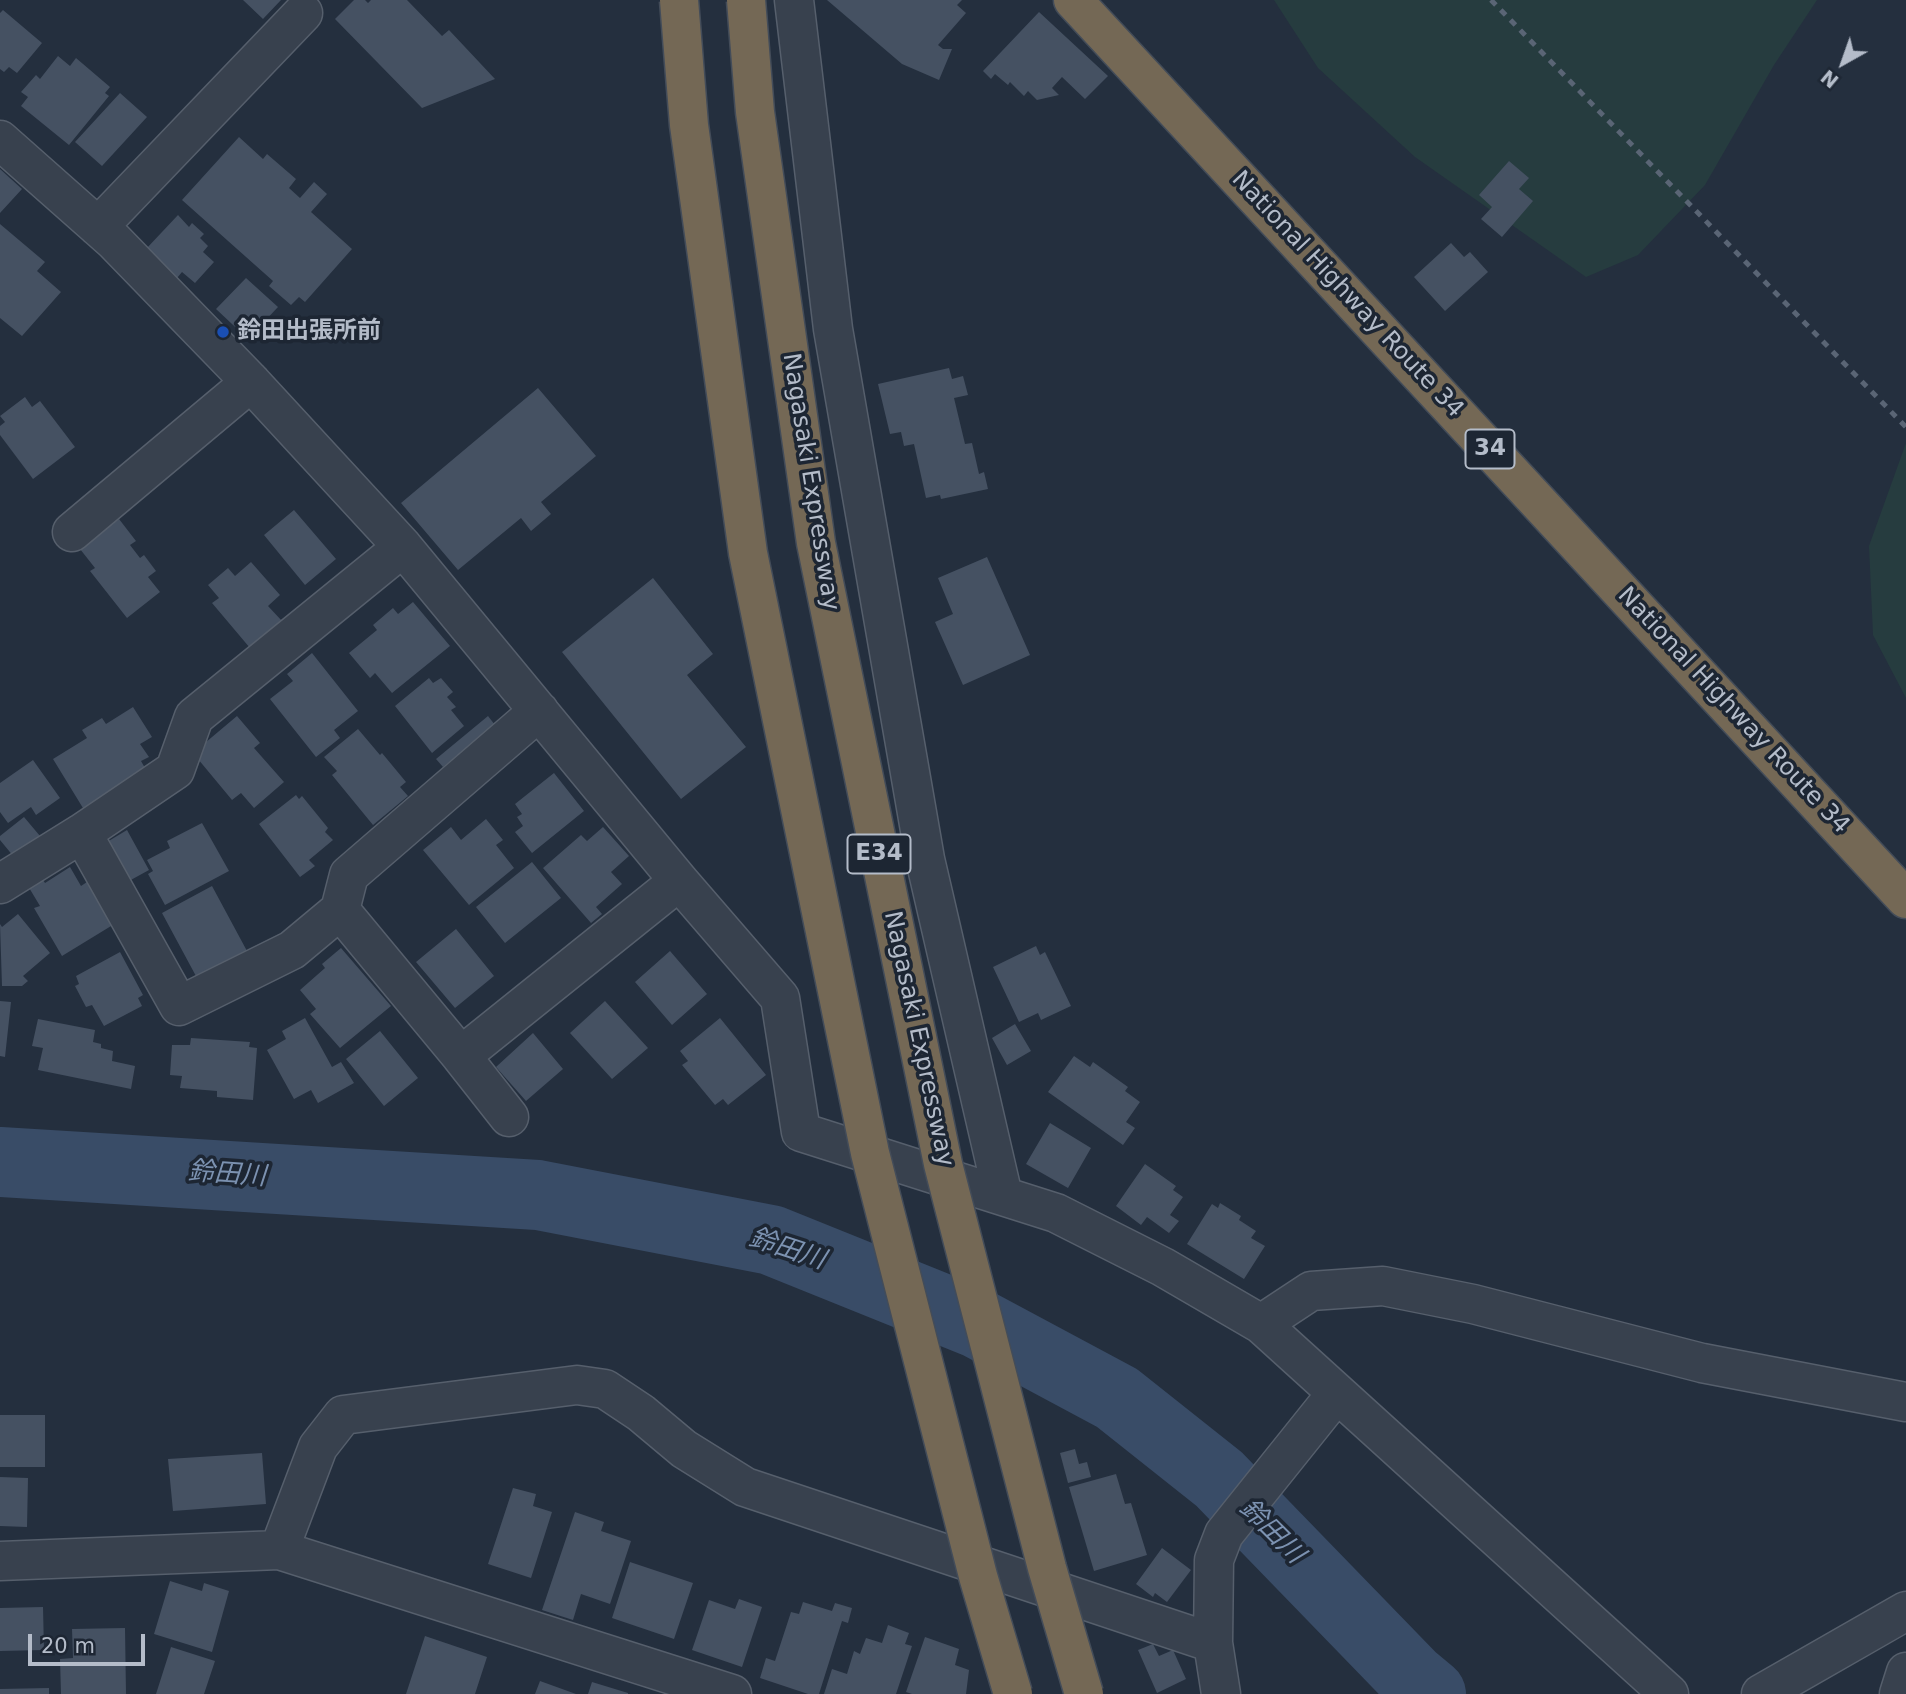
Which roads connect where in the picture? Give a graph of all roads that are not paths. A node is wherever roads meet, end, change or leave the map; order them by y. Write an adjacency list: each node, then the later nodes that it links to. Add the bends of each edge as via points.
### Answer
1 (679, 0): 29 (highway, E34, bridge, via 689,125 748,553 870,1153 978,1576)
2 (746, 0): 30 (highway, Nagasaki Expressway / E34, bridge, via 755,112 816,543 943,1164)
3 (794, 0): 19 (street, via 833,329 923,845)
4 (1073, 0): 15 (highway, National Highway Route 34 / 34)
5 (303, 13): 7 (street)
6 (0, 140): 7 (street)
7 (98, 227): 8 (street)
8 (251, 382): 9 (street); 10 (street)
9 (72, 532)
10 (403, 547): 11 (street); 12 (street, via 194,717 175,770)
11 (539, 711): 13 (street); 16 (street, via 349,875)
12 (82, 833): 14 (street); 16 (street, via 179,1006 292,950)
13 (678, 881): 17 (street); 19 (street, via 780,998 801,1132)
14 (0, 884)
15 (1906, 899)
16 (340, 910): 17 (street)
17 (461, 1056): 18 (street)
18 (509, 1117)
19 (1003, 1196): 20 (street, via 1056,1213)
20 (1261, 1324): 21 (street, via 1311,1290 1383,1286 1473,1304 1702,1363); 22 (street)
21 (1906, 1402)
22 (1326, 1407): 26 (street, via 1224,1534 1214,1560); 32 (street)
23 (279, 1550): 24 (street); 26 (street, via 317,1447 343,1415 577,1385 605,1389 684,1449 745,1487); 28 (street)
24 (0, 1561)
25 (1906, 1611): 33 (street)
26 (1213, 1643): 31 (street)
27 (1906, 1672): 34 (street)
28 (732, 1694)
29 (1013, 1694)
30 (1084, 1694)
31 (1221, 1694)
32 (1669, 1694)
33 (1761, 1694)
34 (1899, 1694)

